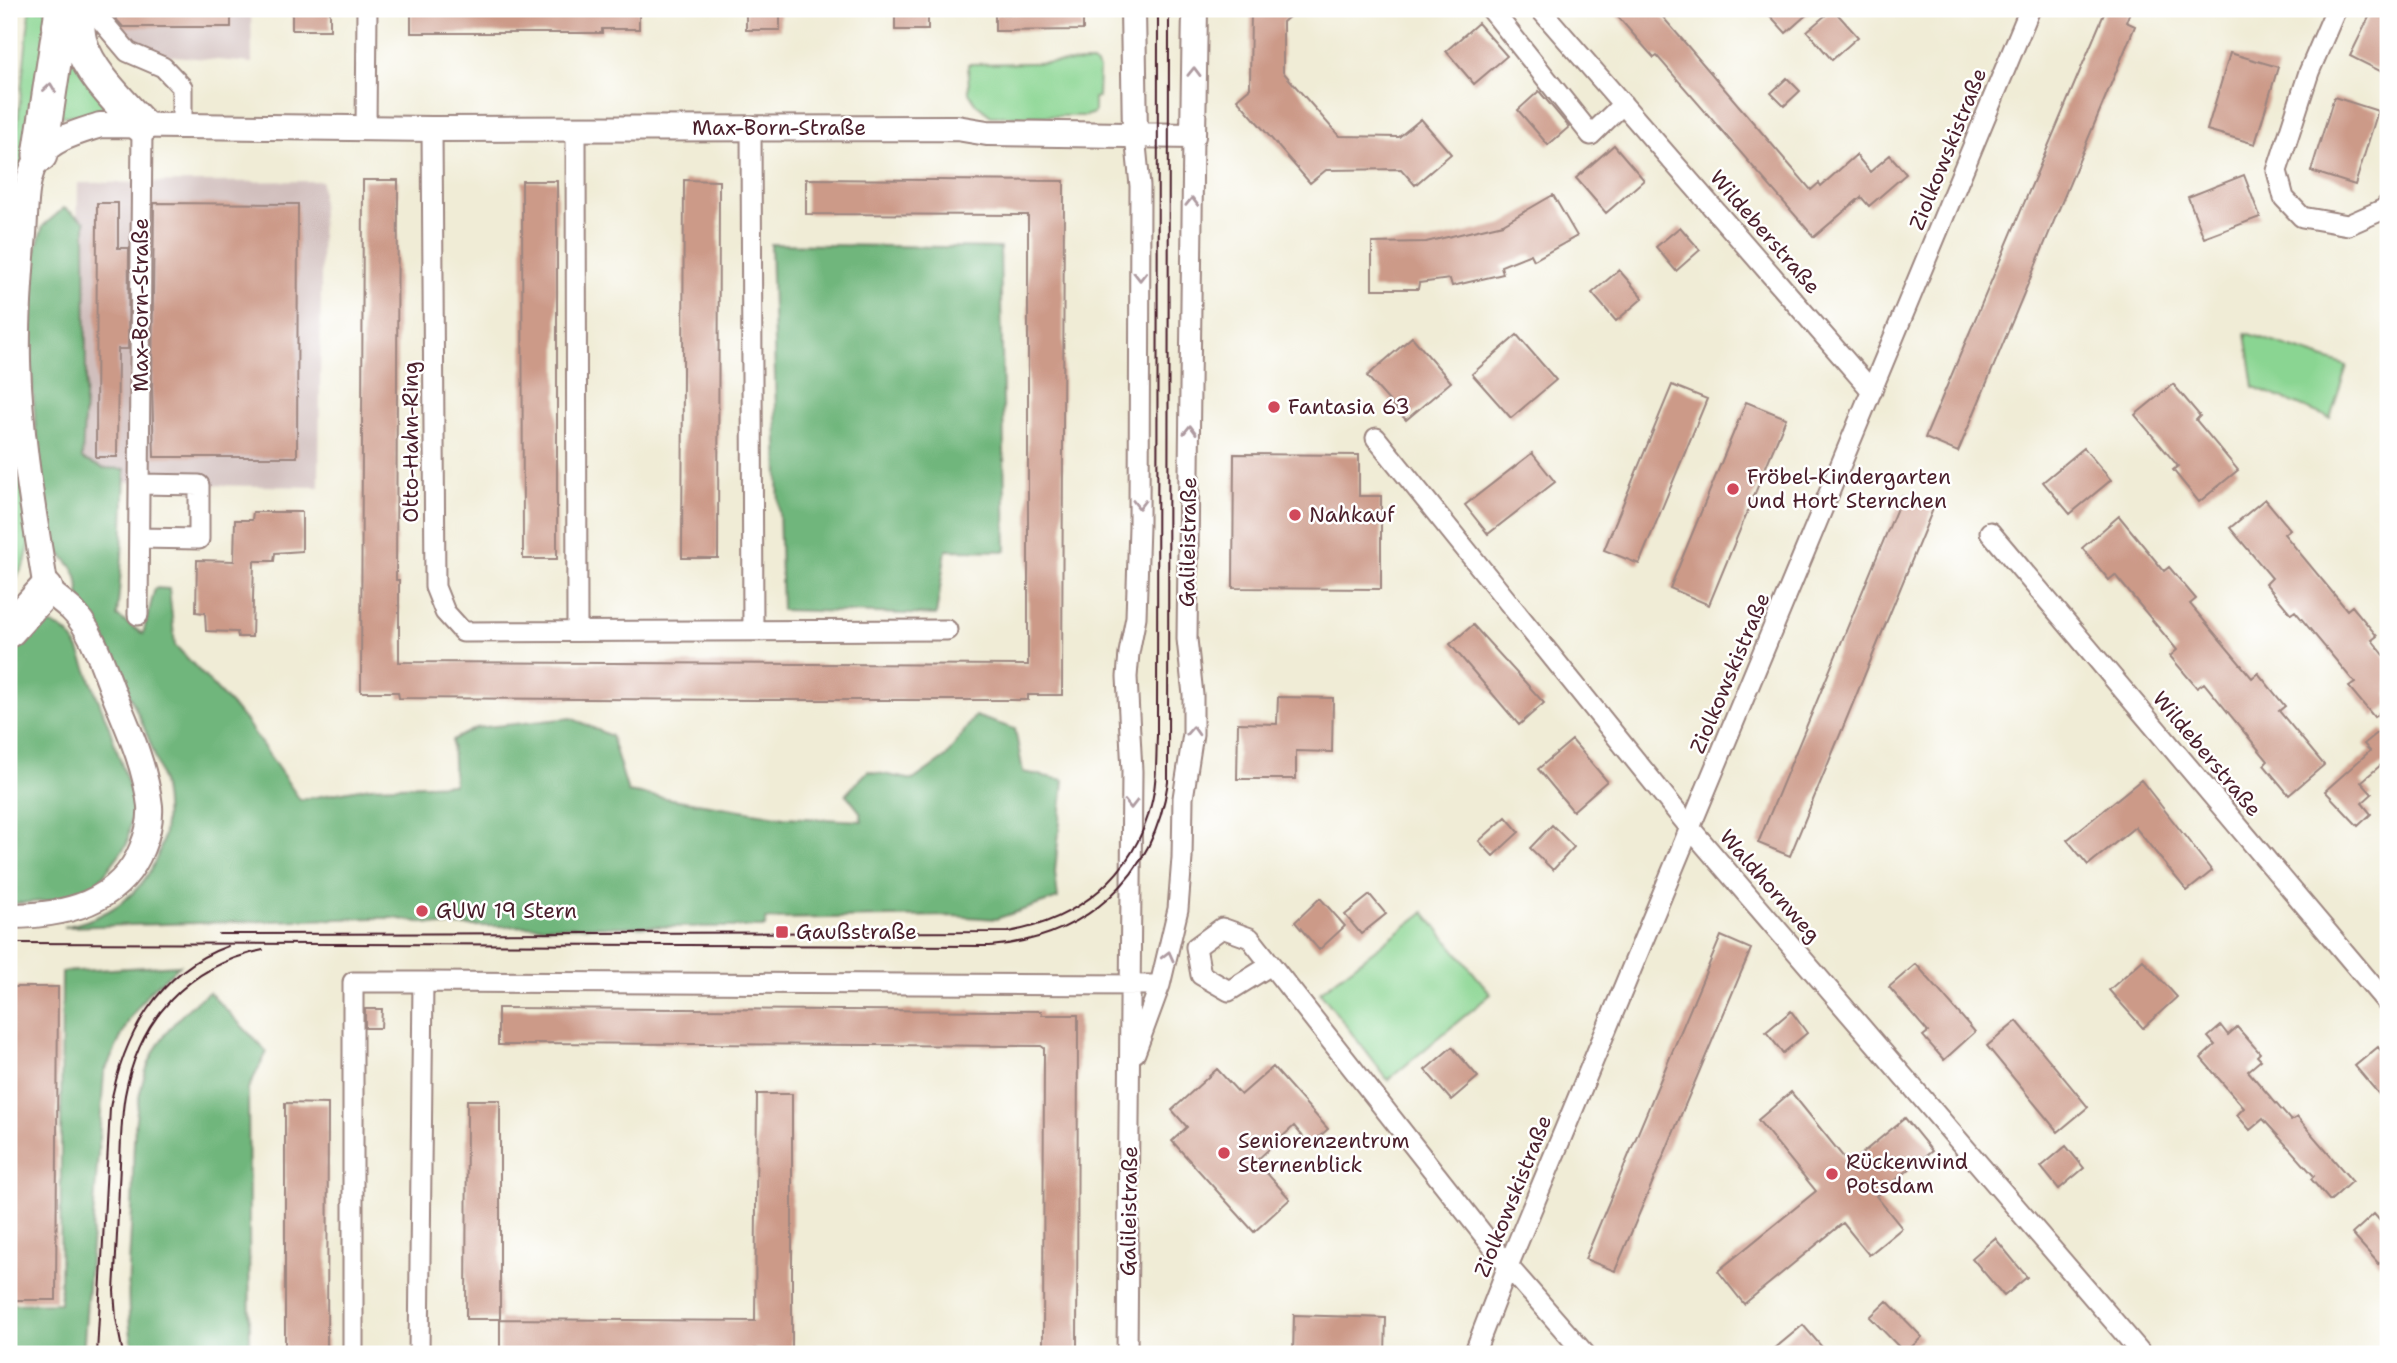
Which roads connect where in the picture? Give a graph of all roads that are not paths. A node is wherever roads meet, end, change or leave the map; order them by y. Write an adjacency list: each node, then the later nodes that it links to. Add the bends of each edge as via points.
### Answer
1 (62, 9): 20 (highway, one-way to 1)
2 (77, 9): 12 (highway, via 80,42 93,66)
3 (101, 9): 13 (street, via 101,20 128,52 163,67 182,86)
4 (367, 9): 15 (street)
5 (1133, 9): 18 (street, Galileistraße)
6 (1195, 9): 19 (street, Galileistraße, one-way to 6)
7 (1491, 9): 11 (street, via 1591,135)
8 (1541, 9): 11 (street, Wildeberstraße)
9 (2030, 9): 22 (street, Ziolkowskistraße)
10 (2336, 9): 21 (street, via 2309,72 2277,171 2284,198 2302,218 2348,225)
11 (1623, 104): 22 (street, Wildeberstraße)
12 (142, 126): 13 (street, Max-Born-Straße); 20 (street, Max-Born-Straße, via 100,125 61,138); 24 (street, Max-Born-Straße)
13 (182, 126): 15 (street, Max-Born-Straße)
14 (751, 127): 17 (street, Max-Born-Straße); 18 (street, Max-Born-Straße); 32 (street)
15 (366, 128): 16 (street, Max-Born-Straße)
16 (432, 129): 17 (street, Max-Born-Straße); 31 (street, Otto-Hahn-Ring, via 435,587 445,612 463,632)
17 (576, 129): 31 (street)
18 (1135, 135): 19 (street, Max-Born-Straße); 37 (street, Galileistraße, one-way to 37, via 1140,186 1139,499 1136,617 1127,677 1132,763)
19 (1193, 136): 38 (street, Galileistraße, one-way to 19, via 1178,909 1183,798 1194,722 1187,639)
20 (40, 155): 27 (street, via 27,196 18,363)
21 (2388, 204)
22 (1872, 391): 33 (street, Ziolkowskistraße)
23 (1376, 438): 33 (street, Waldhornweg)
24 (139, 484): 26 (street, Max-Born-Straße); 26 (street, via 198,485 199,539)
25 (1990, 533): 39 (street, Wildeberstraße)
26 (139, 538): 28 (street, Max-Born-Straße)
27 (46, 589): 29 (highway); 34 (street, via 72,610 89,635 131,735 143,772 149,818 138,859 112,890 74,910)
28 (138, 615)
29 (9, 630)
30 (947, 630): 32 (street, Otto-Hahn-Ring)
31 (577, 631): 32 (street, Otto-Hahn-Ring)
32 (753, 631)
33 (1690, 828): 41 (street, Ziolkowskistraße); 47 (street, Waldhornweg)
34 (9, 916)
35 (1271, 965): 41 (street)
36 (422, 982): 37 (street); 42 (street, via 353,982); 43 (street)
37 (1131, 984): 38 (street); 40 (street, Galileistraße)
38 (1160, 985): 40 (street, Galileistraße)
39 (2388, 1004)
40 (1130, 1067): 44 (street, Galileistraße)
41 (1508, 1266): 45 (street, Ziolkowskistraße); 46 (street)
42 (353, 1354)
43 (419, 1354)
44 (1127, 1354)
45 (1474, 1354)
46 (1585, 1354)
47 (2142, 1354)

